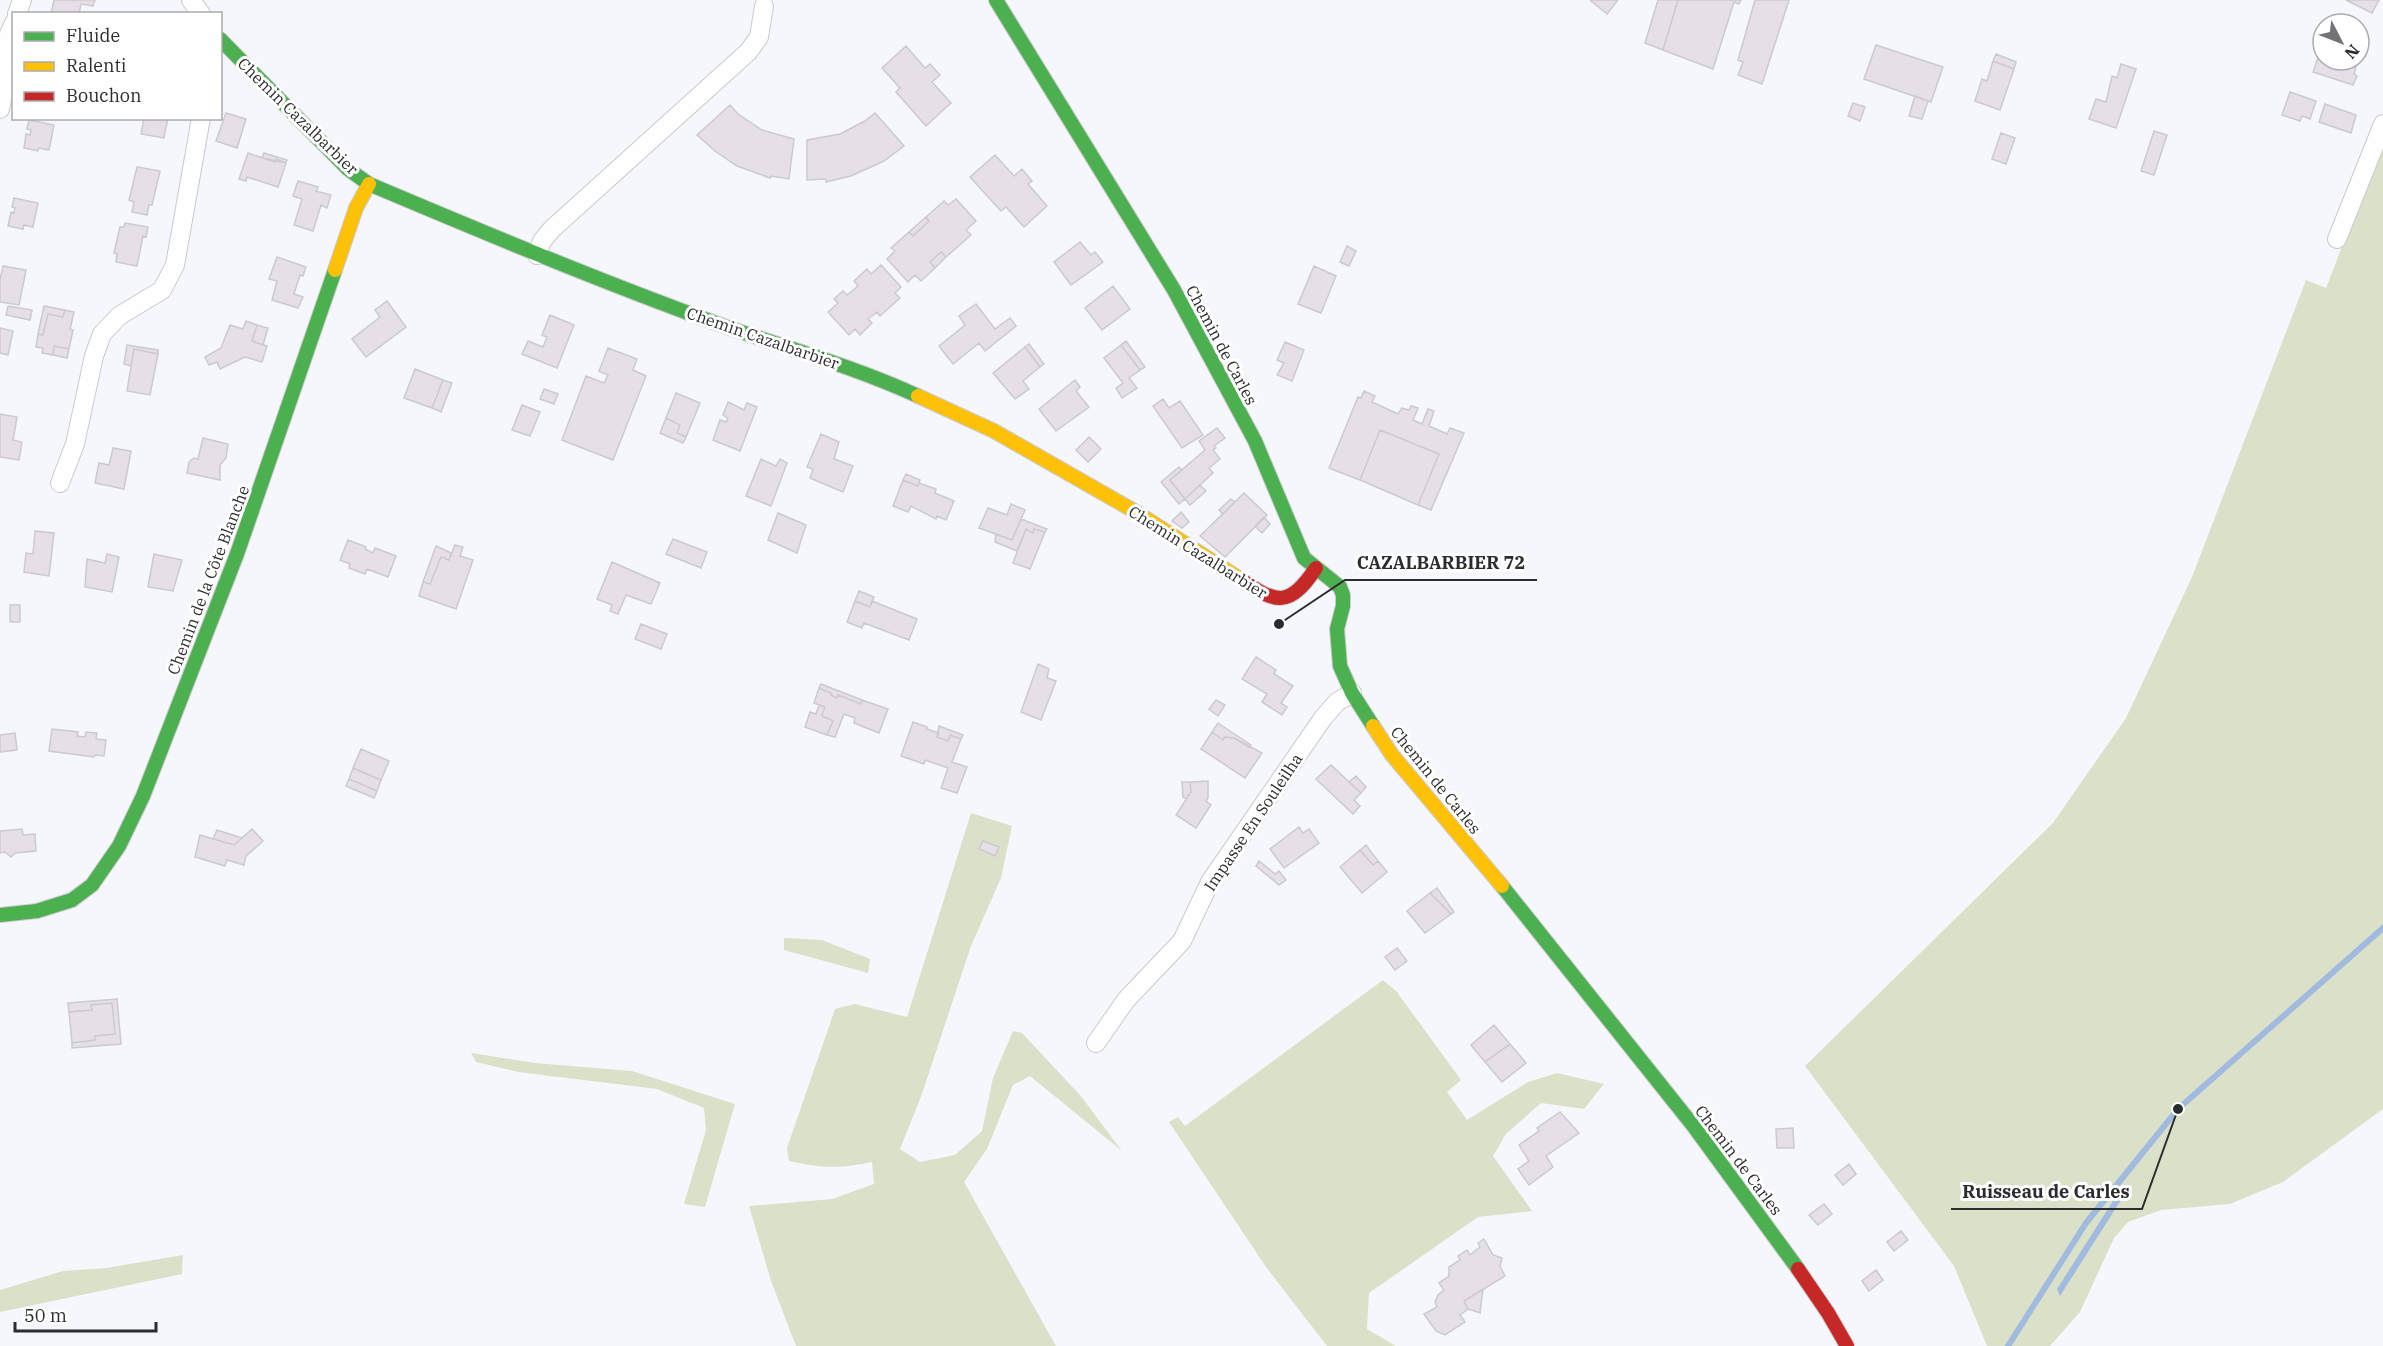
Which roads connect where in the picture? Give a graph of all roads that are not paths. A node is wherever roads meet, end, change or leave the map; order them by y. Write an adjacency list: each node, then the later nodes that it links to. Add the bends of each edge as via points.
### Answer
1 (996, 0): 12 (street, Chemin de Carles, via 1174,290 1255,441 1295,541 1304,558)
2 (764, 6): 10 (street, via 759,37 748,52 552,229)
3 (8, 33): 5 (street, via 7,74)
4 (222, 44): 8 (street, Chemin Cazalbarbier, via 348,169)
5 (0, 109)
6 (201, 120): 11 (street, via 175,265 162,290 119,316 102,334 75,444)
7 (2383, 124): 9 (street)
8 (369, 184): 10 (street, Chemin Cazalbarbier); 14 (street, Chemin de la Côte Blanche, via 356,208 244,534 157,758 110,864 90,887 66,904 36,913)
9 (2337, 239)
10 (537, 255): 12 (street, Chemin Cazalbarbier, via 900,388 994,431 1136,512 1265,596 1278,600 1293,595)
11 (60, 483)
12 (1316, 568): 13 (street, Chemin de Carles, via 1333,580 1343,595 1337,647 1340,666)
13 (1352, 693): 15 (street, Impasse En Souleilha, via 1323,718 1232,848 1210,882 1182,941 1126,1000); 16 (street, Chemin de Carles, via 1392,754 1695,1128 1815,1294)
14 (0, 915)
15 (1096, 1043)
16 (1846, 1346)

